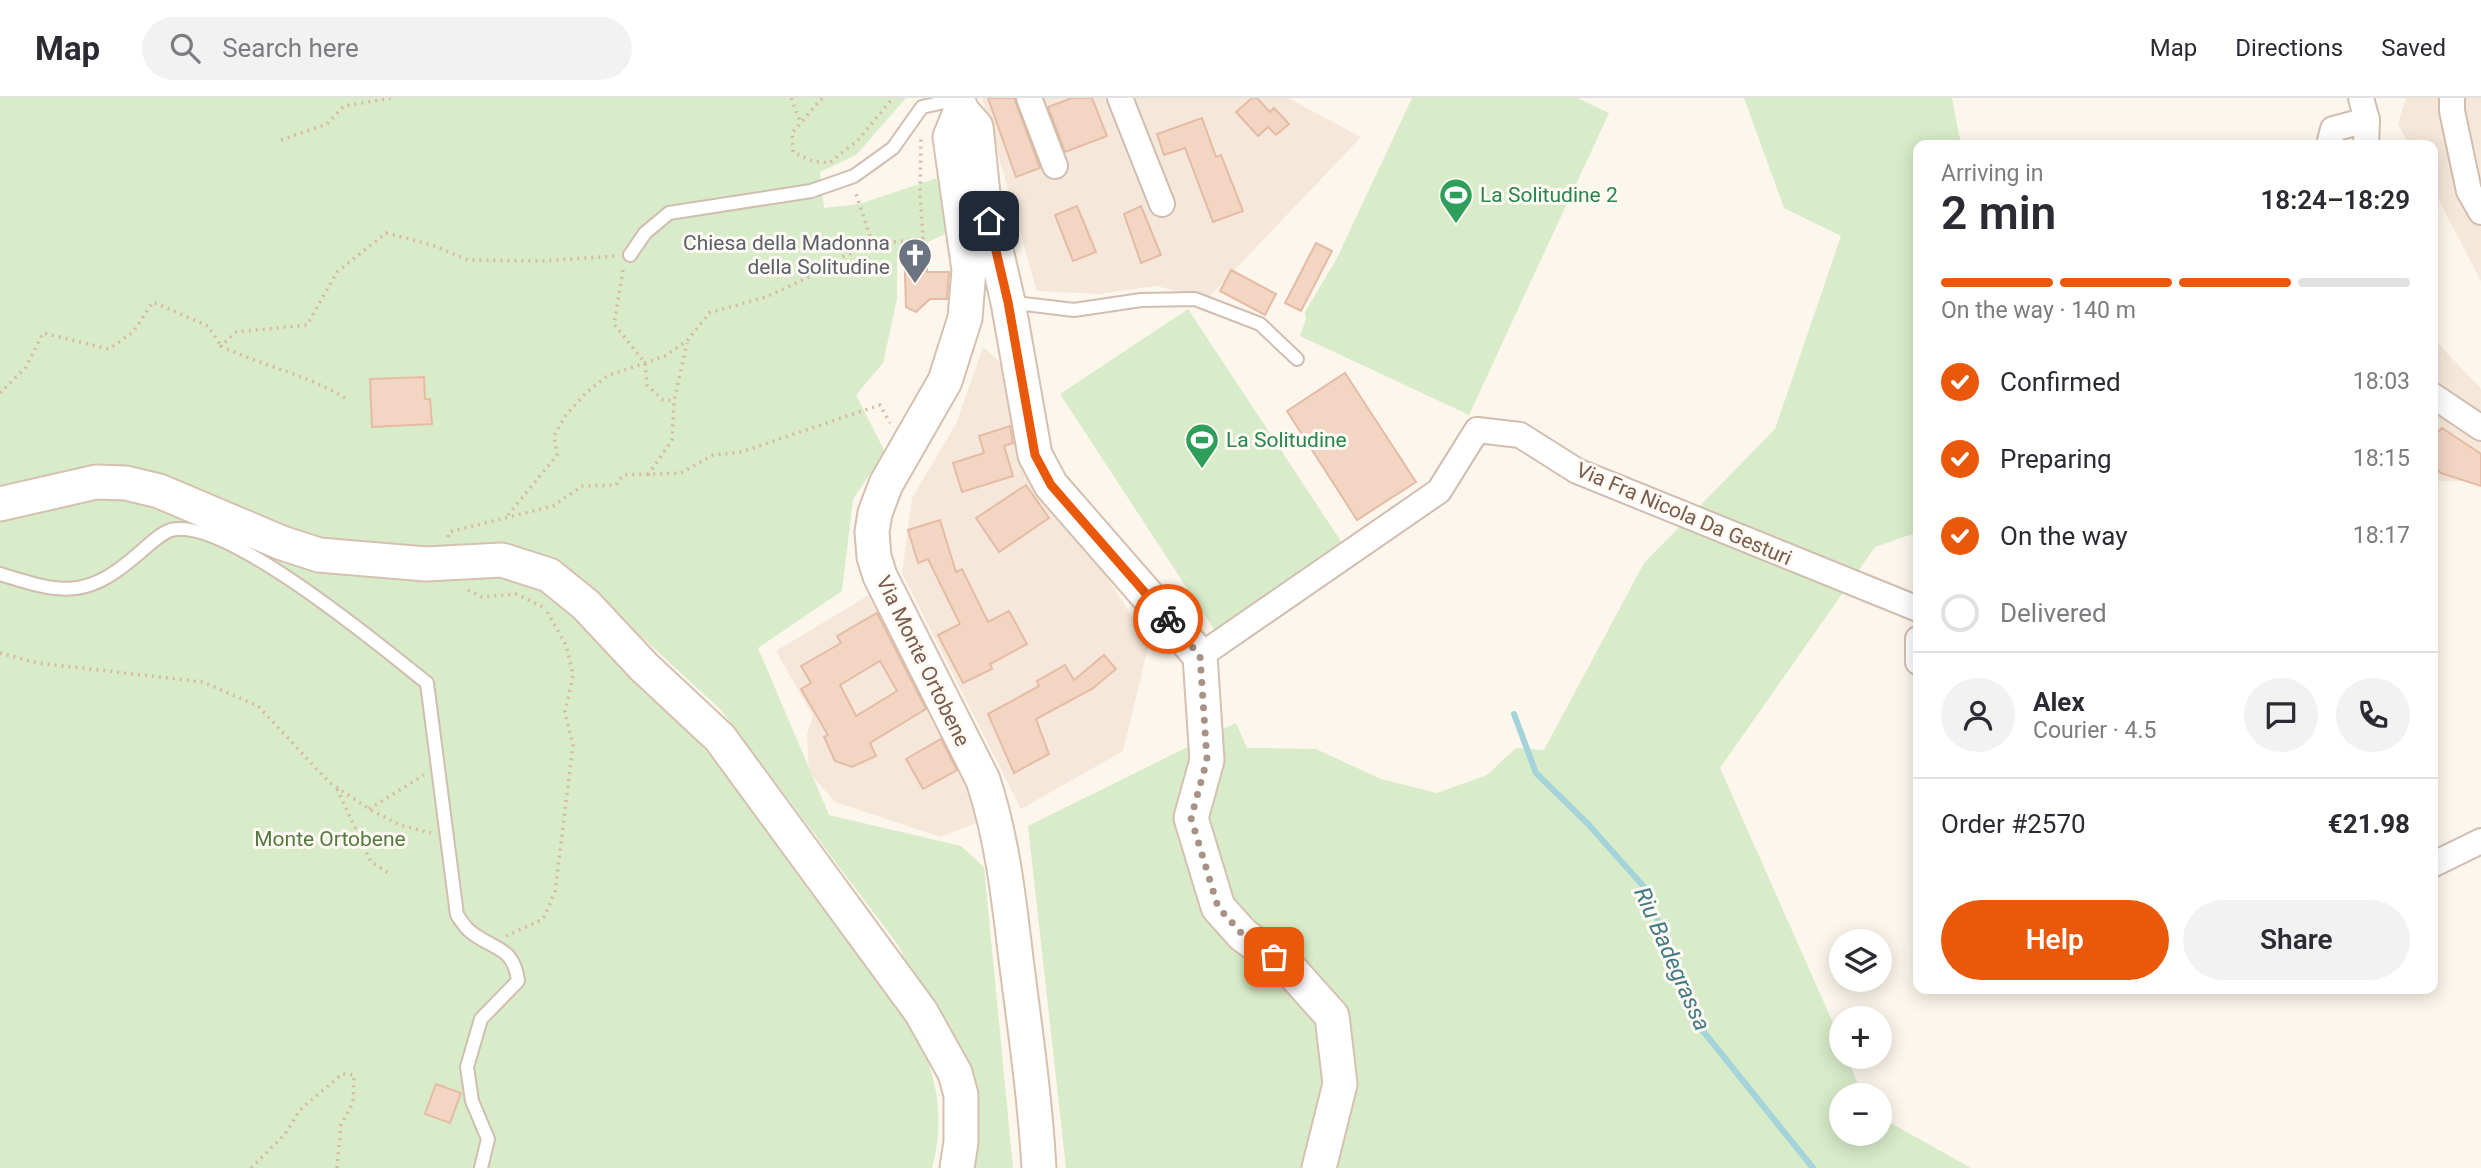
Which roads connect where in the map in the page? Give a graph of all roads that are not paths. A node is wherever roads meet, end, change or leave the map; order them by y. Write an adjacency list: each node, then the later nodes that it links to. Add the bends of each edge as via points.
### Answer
1 (1029, 98): 8 (street)
2 (1120, 98): 9 (street)
3 (2452, 98): 10 (street, via 2469,191)
4 (959, 102): 11 (lane, via 922,107 893,148 854,176 811,191 669,213 645,233); 12 (street, via 975,127 983,194); 24 (street, Via Monte Ortobene, via 950,137 969,270 965,317 945,381 886,484 872,532 874,557 900,620 983,780 994,812 1012,924)
5 (2364, 109): 6 (street, via 2333,129); 7 (street)
6 (2330, 140)
7 (2367, 140)
8 (1055, 166)
9 (1162, 204)
10 (2481, 212)
11 (630, 255)
12 (1008, 302): 13 (lane, via 1074,310 1141,300 1195,299 1260,324); 19 (street, via 1035,455 1051,485)
13 (1297, 359)
14 (2438, 399): 15 (street)
15 (2481, 428)
16 (0, 504): 23 (street, via 96,482 126,483 159,491 319,555 426,564 502,560 549,575 586,605 720,738 921,1012 955,1073 961,1095)
17 (0, 574): 22 (lane, via 63,592 110,578 170,530 203,531 343,615 427,683 457,915 470,932 500,947 516,966 518,981 481,1019 467,1067 472,1101 488,1139)
18 (1913, 607): 19 (street, Via Fra Nicola Da Gesturi, via 1577,471 1520,435 1477,430 1439,491)
19 (1200, 656): 25 (street, via 1207,760 1191,818 1218,907 1243,935 1289,968 1332,1016 1340,1084)
20 (2481, 841): 21 (street)
21 (2438, 862)
22 (481, 1168)
23 (957, 1168)
24 (1039, 1168)
25 (1319, 1168)

